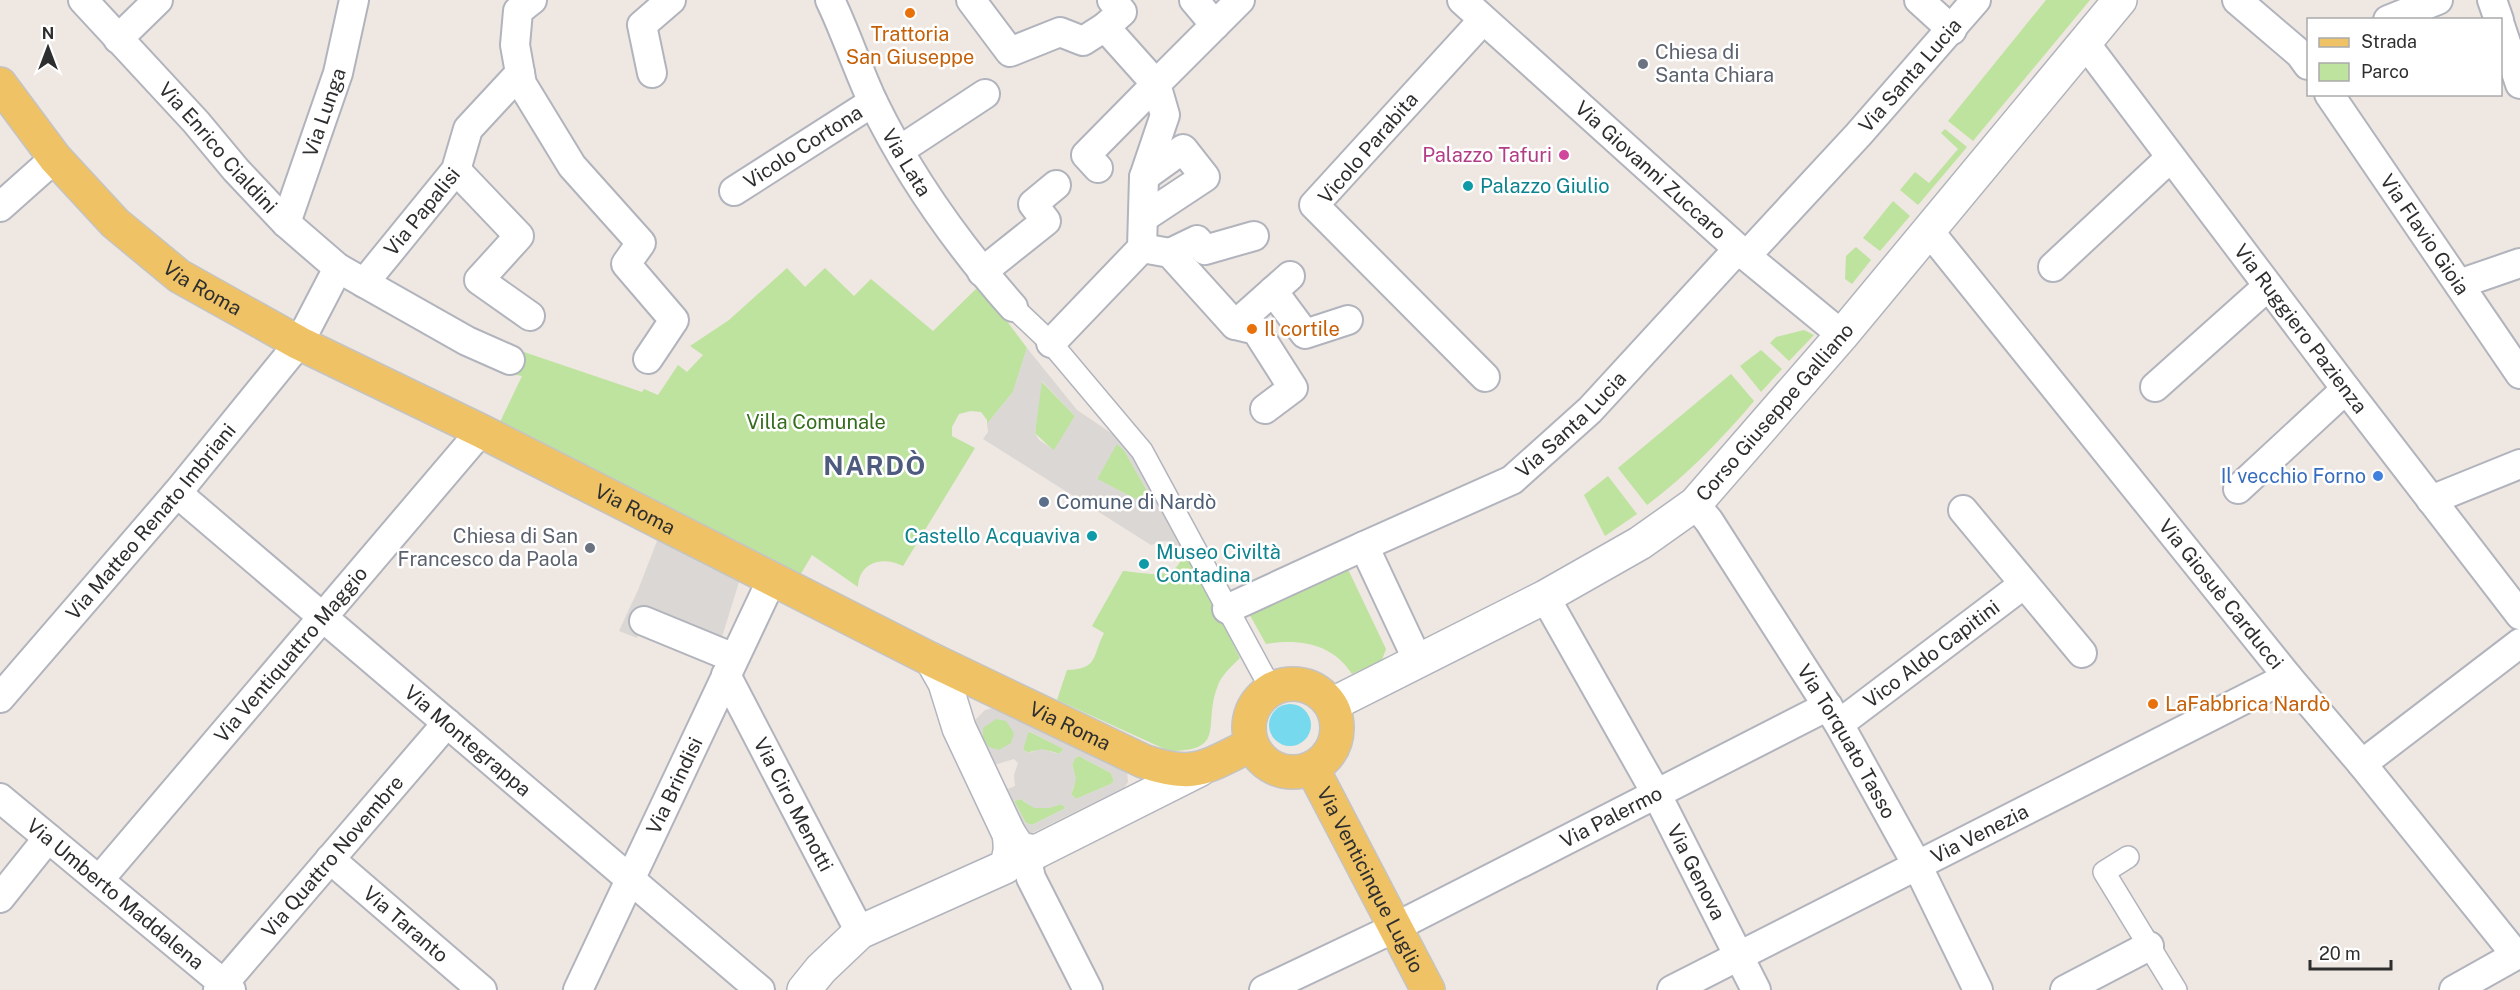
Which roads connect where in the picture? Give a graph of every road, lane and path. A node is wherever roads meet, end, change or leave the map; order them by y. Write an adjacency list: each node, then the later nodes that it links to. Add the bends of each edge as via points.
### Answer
1 (83, 0): 25 (street, Via Enrico Cialdini)
2 (158, 0): 25 (street)
3 (354, 0): 46 (street, Via Lunga, via 338,73)
4 (672, 0): 29 (street, via 642,25)
5 (830, 0): 35 (street, Via Lata)
6 (971, 0): 22 (street, via 1010,52 1060,32 1083,40)
7 (1112, 0): 22 (street, via 1122,12)
8 (1194, 0): 21 (street)
9 (1240, 0): 21 (street)
10 (1462, 0): 20 (street, Via Giovanni Zuccaro)
11 (1919, 0): 23 (street)
12 (1976, 0): 23 (street, Via Santa Lucia)
13 (2120, 0): 26 (street, Corso Giuseppe Galliano)
14 (2237, 0): 27 (street)
15 (2438, 0): 18 (street)
16 (2492, 0): 19 (street)
17 (520, 4): 28 (street, via 515,45)
18 (2393, 18)
19 (2498, 18)
20 (1483, 20): 50 (street, Via Giovanni Zuccaro); 69 (street, Vicolo Parabita, via 1314,205)
21 (1215, 25): 31 (street)
22 (1105, 27): 31 (street)
23 (1952, 30): 50 (street, Via Santa Lucia)
24 (2502, 31): 32 (street)
25 (118, 39): 46 (street, Via Enrico Cialdini)
26 (2085, 43): 38 (street, Via Ruggiero Pazienza); 47 (street, Corso Giuseppe Galliano)
27 (2306, 56)
28 (520, 73): 40 (street, Via Papalisi, via 468,129); 66 (street, via 522,84 572,166 641,243 626,264 674,320)
29 (652, 73)
30 (0, 84): 37 (main road, Via Roma)
31 (1156, 84): 39 (street, via 1086,155); 41 (street, via 1165,115)
32 (2520, 84)
33 (985, 94): 36 (street)
34 (2330, 96): 57 (street, Via Flavio Gioia)
35 (873, 102): 36 (street, Via Lata); 43 (street, Vicolo Cortona)
36 (900, 150): 55 (street, Via Lata)
37 (55, 158): 44 (street); 64 (main road, Via Roma, via 115,223 179,276)
38 (2170, 158): 53 (street); 58 (street, Via Ruggiero Pazienza)
39 (1098, 168)
40 (456, 170): 56 (street, Via Papalisi); 60 (street, via 519,236 479,280)
41 (1144, 177): 45 (street); 45 (street, via 1183,149 1204,177)
42 (1056, 185): 55 (street, via 1033,204 1046,221)
43 (734, 191)
44 (0, 207)
45 (1143, 218): 49 (street)
46 (286, 223): 54 (street, Via Enrico Cialdini)
47 (1929, 231): 63 (street, Corso Giuseppe Galliano); 93 (street, Via Giosuè Carducci)
48 (1254, 236): 51 (street, via 1205,250 1197,240)
49 (1142, 248): 51 (street); 65 (street)
50 (1742, 252): 63 (street, Via Giovanni Zuccaro); 80 (street, Via Santa Lucia, via 1590,410 1512,480)
51 (1170, 253): 62 (street)
52 (2520, 263): 57 (street)
53 (2053, 267)
54 (338, 268): 56 (street, Via Enrico Cialdini); 64 (street, Via Matteo Renato Imbriani)
55 (982, 272): 59 (street, Via Lata)
56 (364, 283): 67 (street, Via Enrico Cialdini)
57 (2459, 284): 68 (street, Via Flavio Gioia)
58 (2268, 286): 70 (street); 71 (street, Via Ruggiero Pazienza)
59 (1013, 307): 65 (street)
60 (530, 316)
61 (1348, 320): 62 (street, via 1305,334 1281,284)
62 (1235, 325): 72 (street, via 1256,330 1293,388)
63 (1842, 335): 78 (street, Corso Giuseppe Galliano)
64 (298, 343): 73 (main road, Via Roma); 76 (street, Via Matteo Renato Imbriani)
65 (1051, 343): 84 (street, via 1142,451)
66 (648, 359)
67 (510, 360)
68 (2520, 374)
69 (1485, 377)
70 (2155, 387)
71 (2346, 389): 75 (street); 77 (street, Via Ruggiero Pazienza)
72 (1265, 409)
73 (482, 431): 81 (main road, Via Roma); 86 (street, Via Ventiquattro Maggio)
74 (2520, 464): 77 (street)
75 (2238, 489)
76 (177, 493): 86 (street, Via Montegrappa); 96 (street, Via Matteo Renato Imbriani)
77 (2431, 500): 85 (street, Via Ruggiero Pazienza)
78 (1695, 504): 83 (street, Corso Giuseppe Galliano, via 1640,543); 98 (street, Via Torquato Tasso)
79 (1963, 510): 82 (street)
80 (1364, 546): 84 (street, Via Santa Lucia); 91 (street)
81 (772, 579): 90 (main road, Via Roma); 92 (street, Via Brindisi)
82 (2024, 584): 89 (street); 98 (street, Vico Aldo Capitini)
83 (1545, 597): 91 (street, Corso Giuseppe Galliano); 106 (street, Via Genova)
84 (1227, 609): 94 (street)
85 (2520, 615)
86 (322, 617): 99 (street, Via Montegrappa); 115 (street, Via Ventiquattro Maggio)
87 (644, 621): 92 (street)
88 (2520, 643): 103 (street)
89 (2082, 653)
90 (932, 660): 95 (main road, Via Roma); 100 (street, via 945,683)
91 (1418, 661): 97 (street, Corso Giuseppe Galliano)
92 (730, 667): 114 (street, Via Brindisi); 118 (street, Via Ciro Menotti)
93 (2288, 677): 103 (street, Via Giosuè Carducci); 112 (street, Via Venezia)
94 (1271, 689): 97 (main road, via 1284,684 1311,687); 101 (main road, via 1253,707 1248,732)
95 (1005, 695): 100 (street, via 986,695 972,702); 102 (main road, Via Roma)
96 (0, 698)
97 (1331, 705): 104 (main road, via 1337,733 1333,747 1325,760)
98 (1833, 715): 106 (street, Via Palermo); 112 (street, Via Torquato Tasso)
99 (447, 723): 111 (street, Via Quattro Novembre); 114 (street, Via Montegrappa)
100 (959, 728): 113 (street, via 1009,834 1011,852)
101 (1251, 745): 104 (main road, via 1270,767 1298,773); 105 (main road, Via Roma)
102 (1122, 752): 105 (main road, Via Roma, via 1164,768); 108 (street, via 1133,761 1140,776 1139,790)
103 (2362, 764): 120 (street, Via Giosuè Carducci)
104 (1312, 768): 117 (main road, Via Venticinque Luglio)
105 (1199, 770): 108 (street)
106 (1656, 793): 117 (street, Via Palermo); 121 (street, Via Genova)
107 (0, 798): 109 (street, Via Umberto Maddalena)
108 (1128, 807): 113 (street)
109 (48, 838): 115 (street, Via Umberto Maddalena); 116 (street)
110 (2128, 857): 119 (street, via 2104,872)
111 (330, 859): 122 (street, Via Quattro Novembre); 123 (street, Via Taranto)
112 (1917, 865): 121 (street, Via Venezia); 132 (street, Via Torquato Tasso)
113 (1024, 866): 118 (street); 127 (street)
114 (630, 879): 124 (street, Via Brindisi); 125 (street, Via Montegrappa)
115 (99, 880): 122 (street, Via Umberto Maddalena)
116 (0, 898)
117 (1396, 927): 128 (street, Via Palermo); 129 (main road, Via Venticinque Luglio)
118 (860, 932): 126 (street)
119 (2149, 946): 133 (street); 134 (street)
120 (2518, 954): 135 (street)
121 (1738, 956): 130 (street, Via Venezia); 131 (street, Via Genova)
122 (224, 988)
123 (482, 990)
124 (578, 990)
125 (760, 990)
126 (804, 990)
127 (1088, 990)
128 (1264, 990)
129 (1428, 990)
130 (1672, 990)
131 (1756, 990)
132 (1978, 990)
133 (2066, 990)
134 (2176, 990)
135 (2454, 990)

